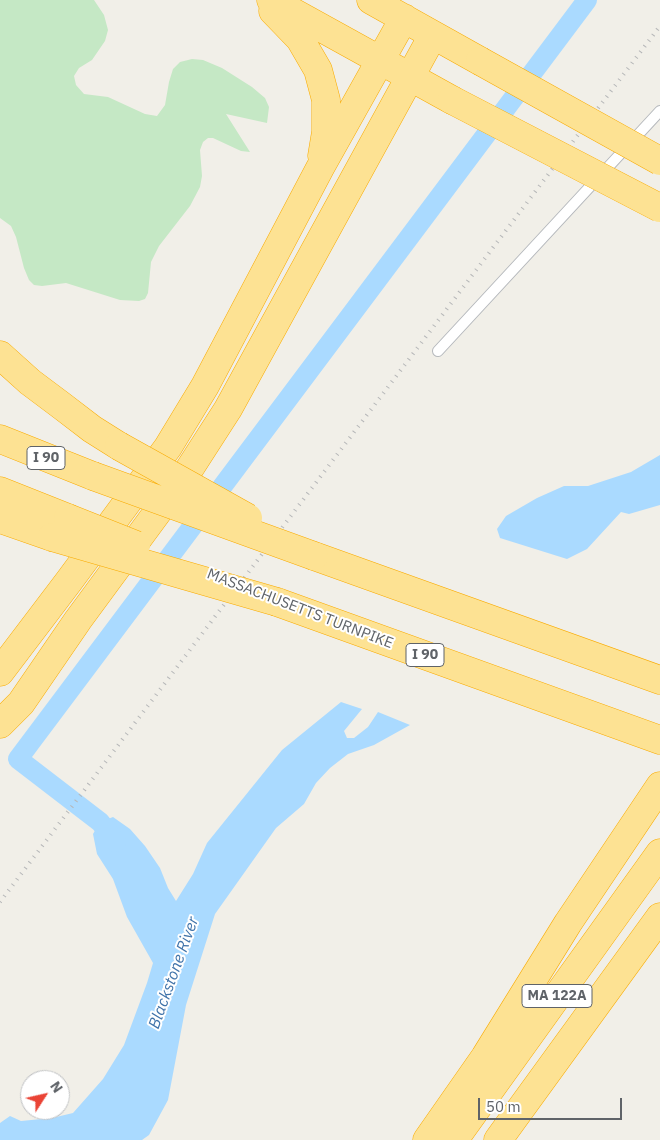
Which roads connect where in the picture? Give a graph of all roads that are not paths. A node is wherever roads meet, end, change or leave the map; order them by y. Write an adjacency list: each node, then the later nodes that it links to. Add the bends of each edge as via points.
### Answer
1 (260, 0): 10 (highway, via 300,39 318,70 326,100 326,132)
2 (271, 0): 6 (highway)
3 (371, 0): 4 (highway)
4 (404, 18): 5 (highway); 6 (highway)
5 (433, 35): 7 (highway); 9 (highway, bridge)
6 (380, 60): 7 (highway); 10 (highway)
7 (410, 77): 11 (highway, bridge); 21 (highway, via 228,409 190,468 21,703)
8 (660, 112): 12 (lane)
9 (660, 161)
10 (320, 168): 19 (highway, via 205,386 168,447)
11 (660, 208)
12 (438, 351)
13 (0, 355): 18 (highway, bridge, via 42,392 119,446)
14 (0, 439): 18 (highway, I 90, bridge)
15 (0, 491): 17 (highway, MASSACHUSETTS TURNPIKE / I 90)
16 (0, 519): 17 (highway)
17 (60, 528): 22 (highway, MASSACHUSETTS TURNPIKE / I 90, bridge, via 277,602)
18 (314, 556): 20 (highway, I 90)
19 (0, 672)
20 (660, 680)
21 (0, 724)
22 (660, 740)
23 (660, 786): 26 (highway, via 568,923 485,1057)
24 (660, 853): 27 (highway, MA 122A)
25 (660, 917): 28 (highway, MA 122A)
26 (427, 1140)
27 (454, 1140)
28 (498, 1140)

